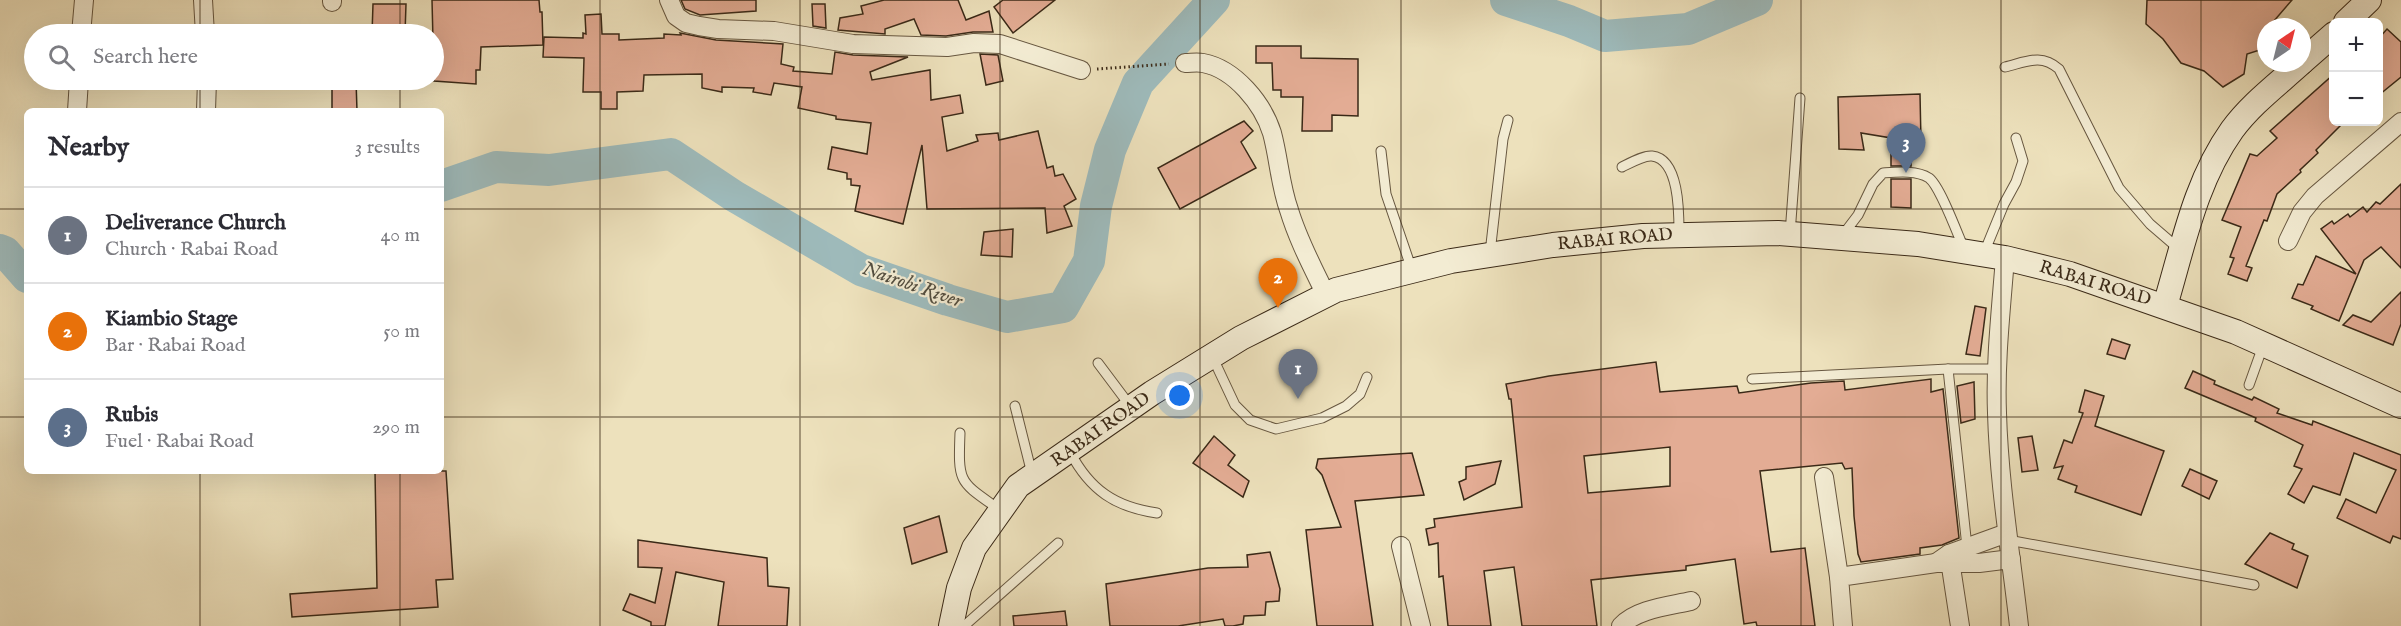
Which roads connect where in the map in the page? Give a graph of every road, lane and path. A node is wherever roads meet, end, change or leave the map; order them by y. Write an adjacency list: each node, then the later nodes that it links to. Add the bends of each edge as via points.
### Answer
1 (84, 0): 6 (street)
2 (203, 0): 7 (street)
3 (669, 0): 12 (street, via 676,16 699,26 774,31 852,44 1000,44)
4 (2369, 0): 5 (main road)
5 (2350, 18)
6 (82, 24)
7 (204, 24)
8 (2329, 39): 9 (main road)
9 (2311, 55)
10 (1185, 63): 12 (path); 32 (street, via 1204,63 1219,69 1235,80 1264,112 1289,212)
11 (2005, 67): 28 (lane, via 2040,59 2059,69 2119,188 2150,224)
12 (1081, 70)
13 (2292, 72): 28 (main road, via 2251,108 2212,162)
14 (78, 90): 17 (street)
15 (207, 90): 18 (street)
16 (1800, 98): 24 (lane)
17 (76, 108)
18 (206, 108)
19 (1508, 120): 29 (lane)
20 (2401, 122): 27 (street, via 2315,196)
21 (2016, 138): 30 (lane, via 2023,161)
22 (1381, 151): 31 (lane, via 1386,194)
23 (1622, 166): 25 (lane, via 1651,156 1668,167 1679,199)
24 (1790, 234): 25 (main road, RABAI ROAD); 26 (main road, RABAI ROAD)
25 (1679, 235): 29 (main road, RABAI ROAD, via 1564,244)
26 (1841, 238): 30 (main road, RABAI ROAD, via 1918,244); 30 (lane, via 1883,173 1916,173 1930,178)
27 (2288, 241)
28 (2181, 251): 33 (main road)
29 (1490, 255): 31 (main road, RABAI ROAD)
30 (1984, 255): 33 (main road, RABAI ROAD, via 2070,274); 38 (street)
31 (1412, 270): 32 (main road, RABAI ROAD)
32 (1326, 295): 35 (main road, RABAI ROAD)
33 (2166, 306): 34 (main road, RABAI ROAD)
34 (2263, 344): 41 (lane); 43 (main road, RABAI ROAD)
35 (1212, 356): 39 (lane, via 1235,405 1250,420 1276,429 1322,418 1346,406 1360,394); 44 (main road, RABAI ROAD)
36 (1098, 363): 44 (lane)
37 (1948, 369): 38 (lane); 40 (lane); 54 (lane)
38 (1998, 369): 51 (street, via 1996,413)
39 (1367, 377)
40 (1752, 379)
41 (2249, 385)
42 (1015, 406): 47 (lane)
43 (2401, 406)
44 (1131, 408): 46 (main road, RABAI ROAD)
45 (960, 433): 49 (lane, via 958,467 964,484)
46 (1070, 452): 47 (main road, RABAI ROAD); 50 (lane, via 1080,471 1114,502)
47 (1033, 476): 49 (main road, RABAI ROAD, via 1018,486)
48 (1824, 477): 57 (street)
49 (1000, 510): 60 (main road, RABAI ROAD, via 974,548 959,588)
50 (1157, 513)
51 (2007, 536): 54 (street); 55 (street); 58 (lane)
52 (1058, 543): 61 (lane)
53 (1401, 546): 62 (street)
54 (1967, 547): 56 (street)
55 (2011, 559): 56 (street); 66 (street)
56 (1945, 560): 57 (street); 65 (street)
57 (1839, 577): 64 (street)
58 (2254, 585)
59 (1690, 601): 63 (street, via 1646,612)
60 (951, 626)
61 (964, 626)
62 (1421, 626)
63 (1621, 626)
64 (1843, 626)
65 (1960, 626)
66 (2019, 626)

